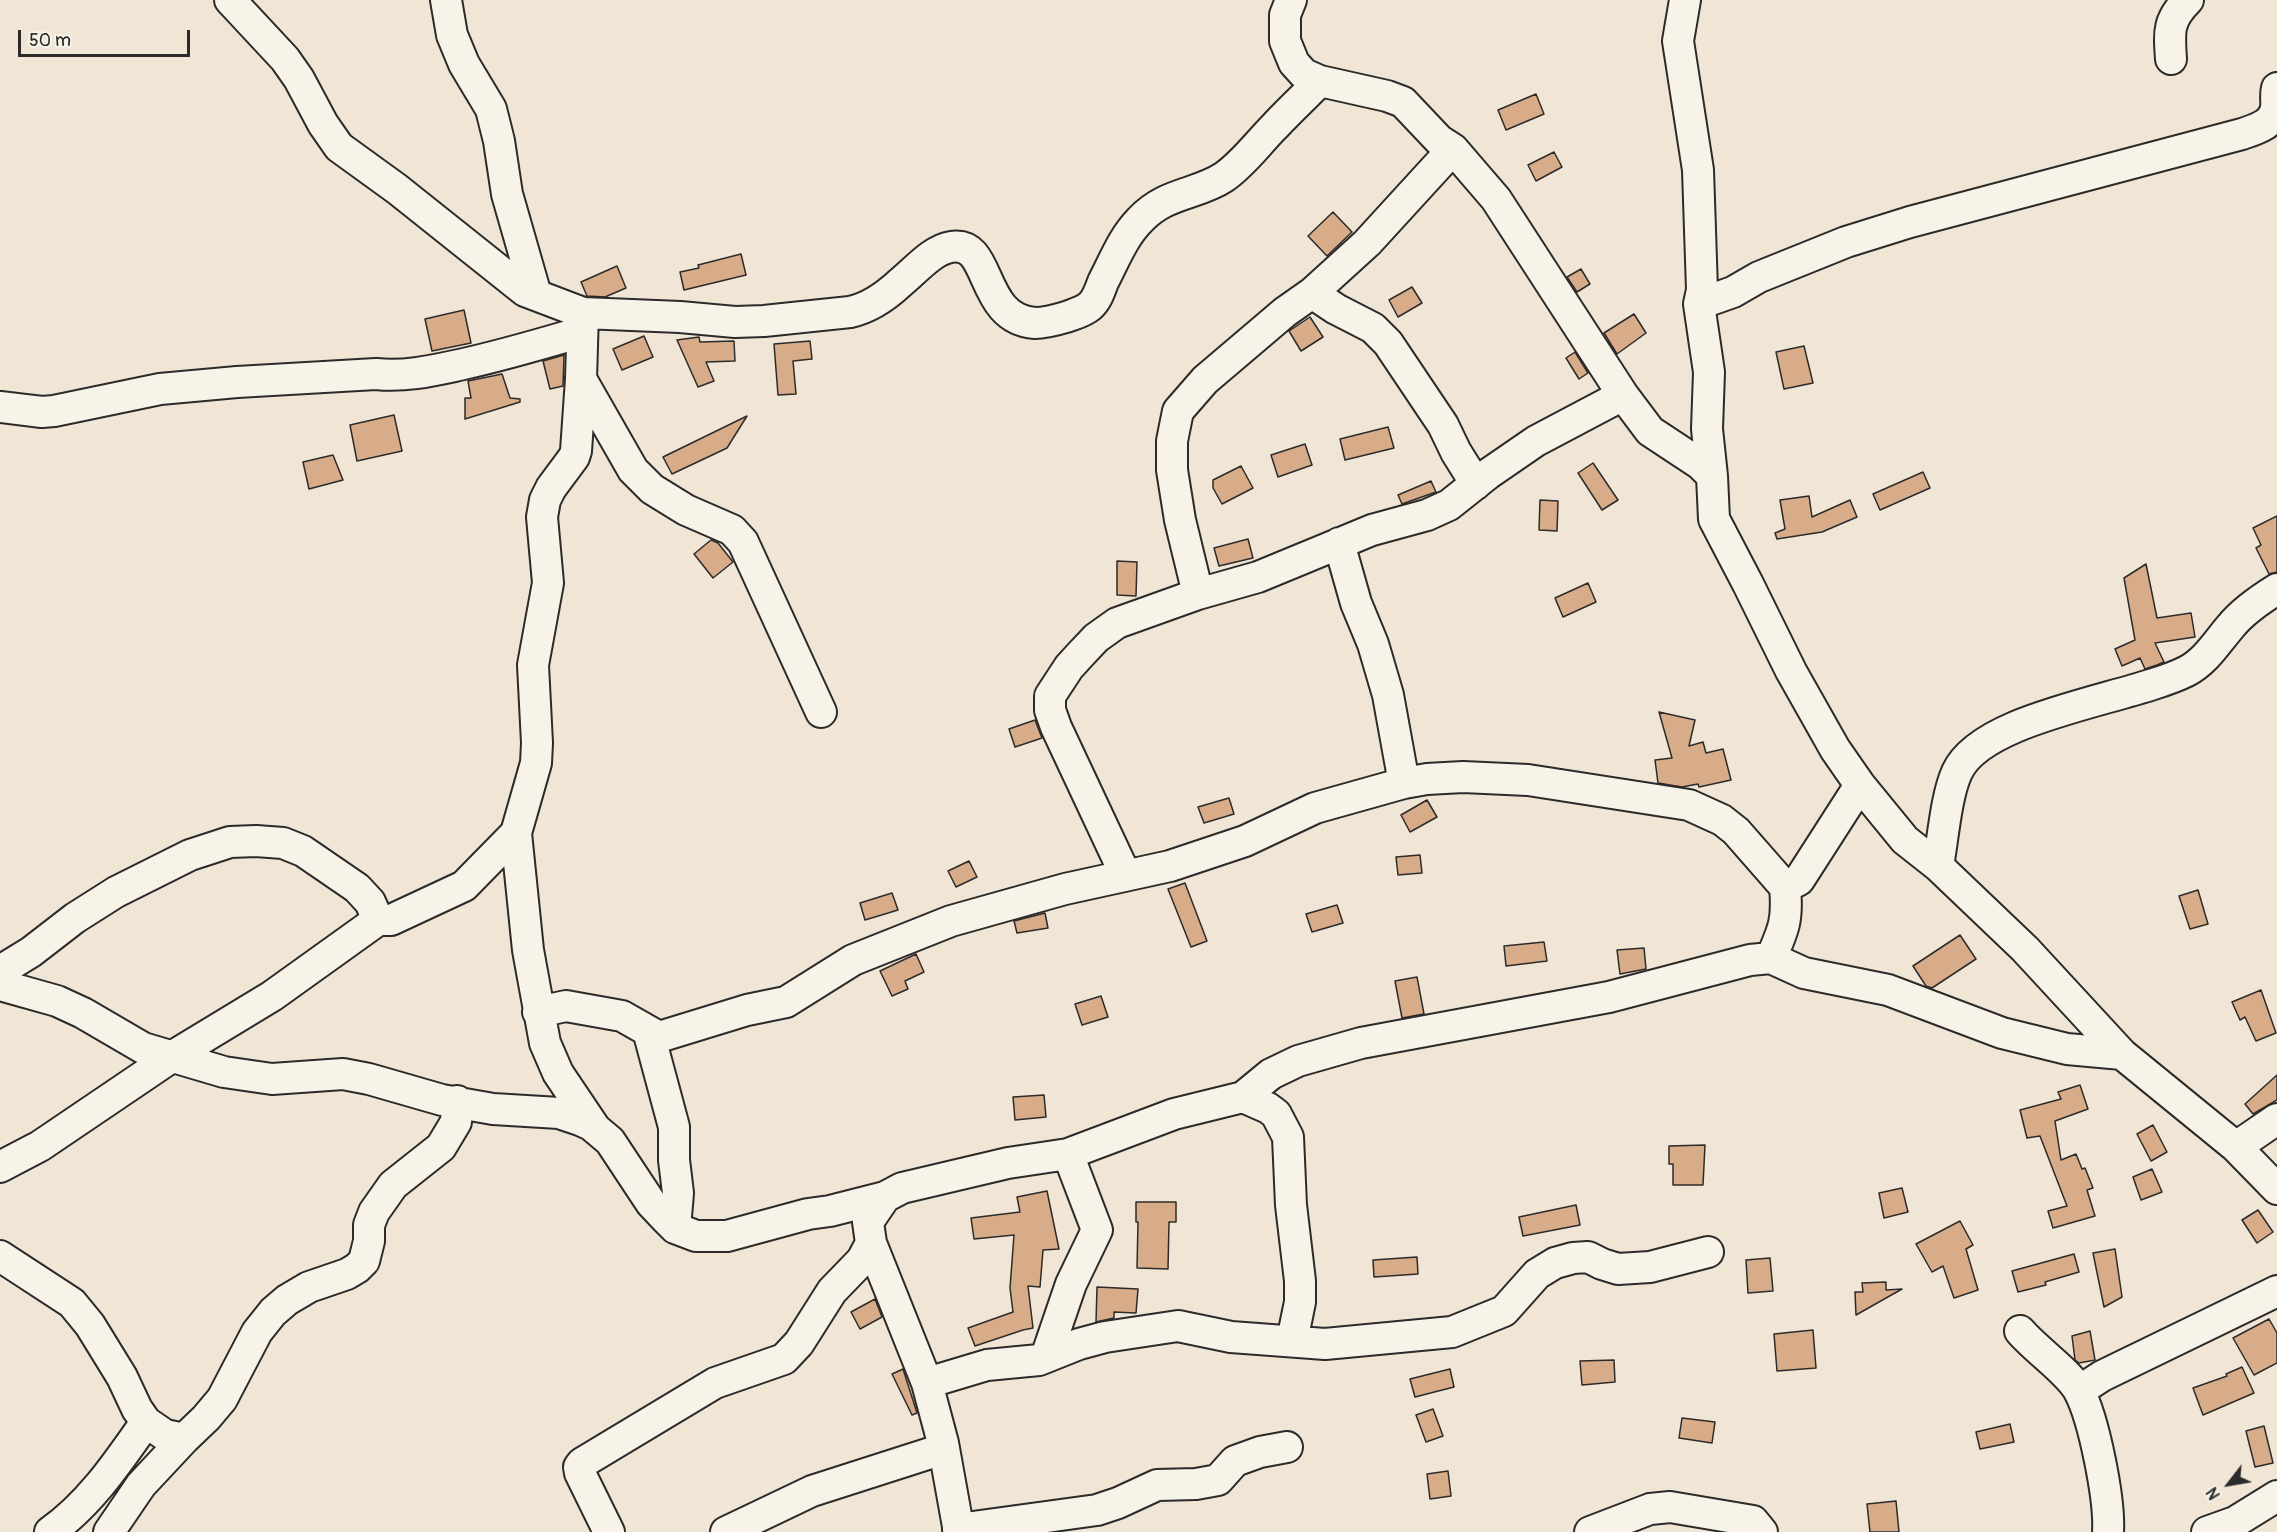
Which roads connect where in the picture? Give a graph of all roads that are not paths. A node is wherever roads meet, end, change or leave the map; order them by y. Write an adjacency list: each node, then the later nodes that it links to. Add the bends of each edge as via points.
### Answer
1 (230, 0): 11 (street, via 285,59 339,147 525,291)
2 (446, 0): 11 (street, via 456,45 491,109 507,194)
3 (1291, 0): 7 (street, via 1285,41 1294,63 1304,74)
4 (1685, 0): 12 (street, via 1678,41 1698,170 1702,290)
5 (2188, 0): 6 (street, via 2173,18)
6 (2170, 58)
7 (1320, 81): 9 (street, via 1403,102 1439,140); 13 (street, via 1238,167 1221,179 1176,195 1141,218 1124,242 1093,304 1083,311 1034,323 1014,316 1000,307 975,254 956,246 936,254 885,295 850,312 764,321 680,317)
8 (2277, 88): 12 (street, via 2276,109 2264,126 1910,222 1836,246)
9 (1453, 149): 10 (street, via 1367,243); 15 (street, via 1496,199)
10 (1312, 293): 18 (street, via 1373,328 1388,343 1443,425); 21 (street, via 1205,380 1178,411 1172,470)
11 (536, 295): 13 (street)
12 (1699, 304): 17 (street, via 1709,372 1707,429)
13 (582, 323): 14 (street); 16 (street, via 503,355 413,374 160,389 42,412)
14 (581, 380): 22 (street, via 639,476 686,510 732,530 743,542); 25 (street, via 574,457 550,488 542,516 548,583 533,665 536,763)
15 (1623, 395): 17 (street, via 1650,431); 18 (street, via 1536,441)
16 (0, 407)
17 (1713, 476): 24 (street, via 1714,519 1802,692)
18 (1476, 484): 19 (street, via 1449,505 1427,515)
19 (1339, 543): 21 (street, via 1258,577); 23 (street, via 1385,685)
20 (2277, 589): 26 (street, via 2233,623 2197,666 2152,685 2043,716 1996,736 1975,751 1958,770 1951,790)
21 (1198, 594): 27 (street, via 1105,630 1069,667 1050,696 1056,727)
22 (821, 712)
23 (1404, 783): 27 (street, via 1316,808 1245,841 1170,866); 28 (street, via 1463,777 1528,780 1689,805 1736,831)
24 (1860, 785): 26 (street, via 1905,840); 28 (street, via 1799,880)
25 (516, 833): 29 (street, via 464,886 391,920); 33 (street)
26 (1938, 866): 35 (street, via 2025,949)
27 (1125, 874): 34 (street, via 905,937 853,960 786,1002 659,1037)
28 (1785, 887): 30 (street, via 1787,912)
29 (378, 920): 31 (street, via 370,902 357,888 303,851 283,843 230,843 190,855 116,892); 36 (street, via 272,996)
30 (1771, 958): 35 (street, via 1804,973 1888,990 2002,1033 2067,1049); 37 (street, via 1609,997 1326,1051 1271,1074)
31 (0, 971)
32 (0, 985): 36 (street, via 57,1001 143,1048)
33 (538, 1012): 34 (street, via 566,1006 622,1016); 40 (street, via 549,1057)
34 (650, 1034): 46 (street, via 674,1127 678,1193)
35 (2122, 1054): 41 (street)
36 (172, 1056): 38 (street, via 252,1077 293,1079 344,1074); 43 (street, via 40,1146)
37 (1243, 1097): 42 (street, via 1174,1114); 52 (street, via 1276,1114 1288,1137 1300,1281)
38 (457, 1101): 40 (street, via 493,1109 559,1113); 57 (street, via 456,1122 441,1147 393,1185 377,1207 369,1225 364,1261 357,1269 302,1291 273,1312 257,1332 222,1399)
39 (2277, 1119): 41 (street)
40 (596, 1130): 46 (street, via 610,1141 651,1203)
41 (2236, 1147): 44 (street)
42 (1068, 1154): 45 (street, via 1008,1163 902,1188); 53 (street, via 1097,1230 1071,1284)
43 (0, 1167)
44 (2277, 1189)
45 (885, 1197): 46 (street, via 727,1236 696,1236); 47 (street, via 868,1222)
46 (675, 1227)
47 (871, 1243): 54 (street); 64 (street, via 784,1359 715,1383 582,1462 580,1473)
48 (1708, 1252): 52 (street, via 1650,1267 1618,1269 1588,1257 1555,1263 1537,1274 1503,1311 1452,1332 1325,1344)
49 (0, 1256): 56 (street, via 72,1303 90,1325)
50 (2277, 1291): 55 (street, via 2102,1376)
51 (2020, 1331): 55 (street)
52 (1292, 1341): 53 (street, via 1231,1337 1178,1326 1105,1337)
53 (1046, 1357): 54 (street, via 987,1365)
54 (927, 1383): 58 (street)
55 (2079, 1391): 68 (street, via 2106,1492)
56 (146, 1422): 57 (street, via 165,1435); 62 (street, via 109,1475 67,1520)
57 (184, 1439): 63 (street, via 141,1485)
58 (943, 1443): 61 (street); 65 (street, via 943,1449 812,1491)
59 (1287, 1447): 61 (street, via 1234,1461 1223,1477 1209,1483 1157,1485 1097,1510)
60 (2277, 1496): 69 (street, via 2235,1522)
61 (959, 1531)
62 (50, 1532)
63 (109, 1532)
64 (609, 1532)
65 (728, 1532)
66 (1590, 1532): 67 (street, via 1650,1509 1670,1507 1753,1521)
67 (1762, 1532)
68 (2108, 1532)
69 (2207, 1532)

